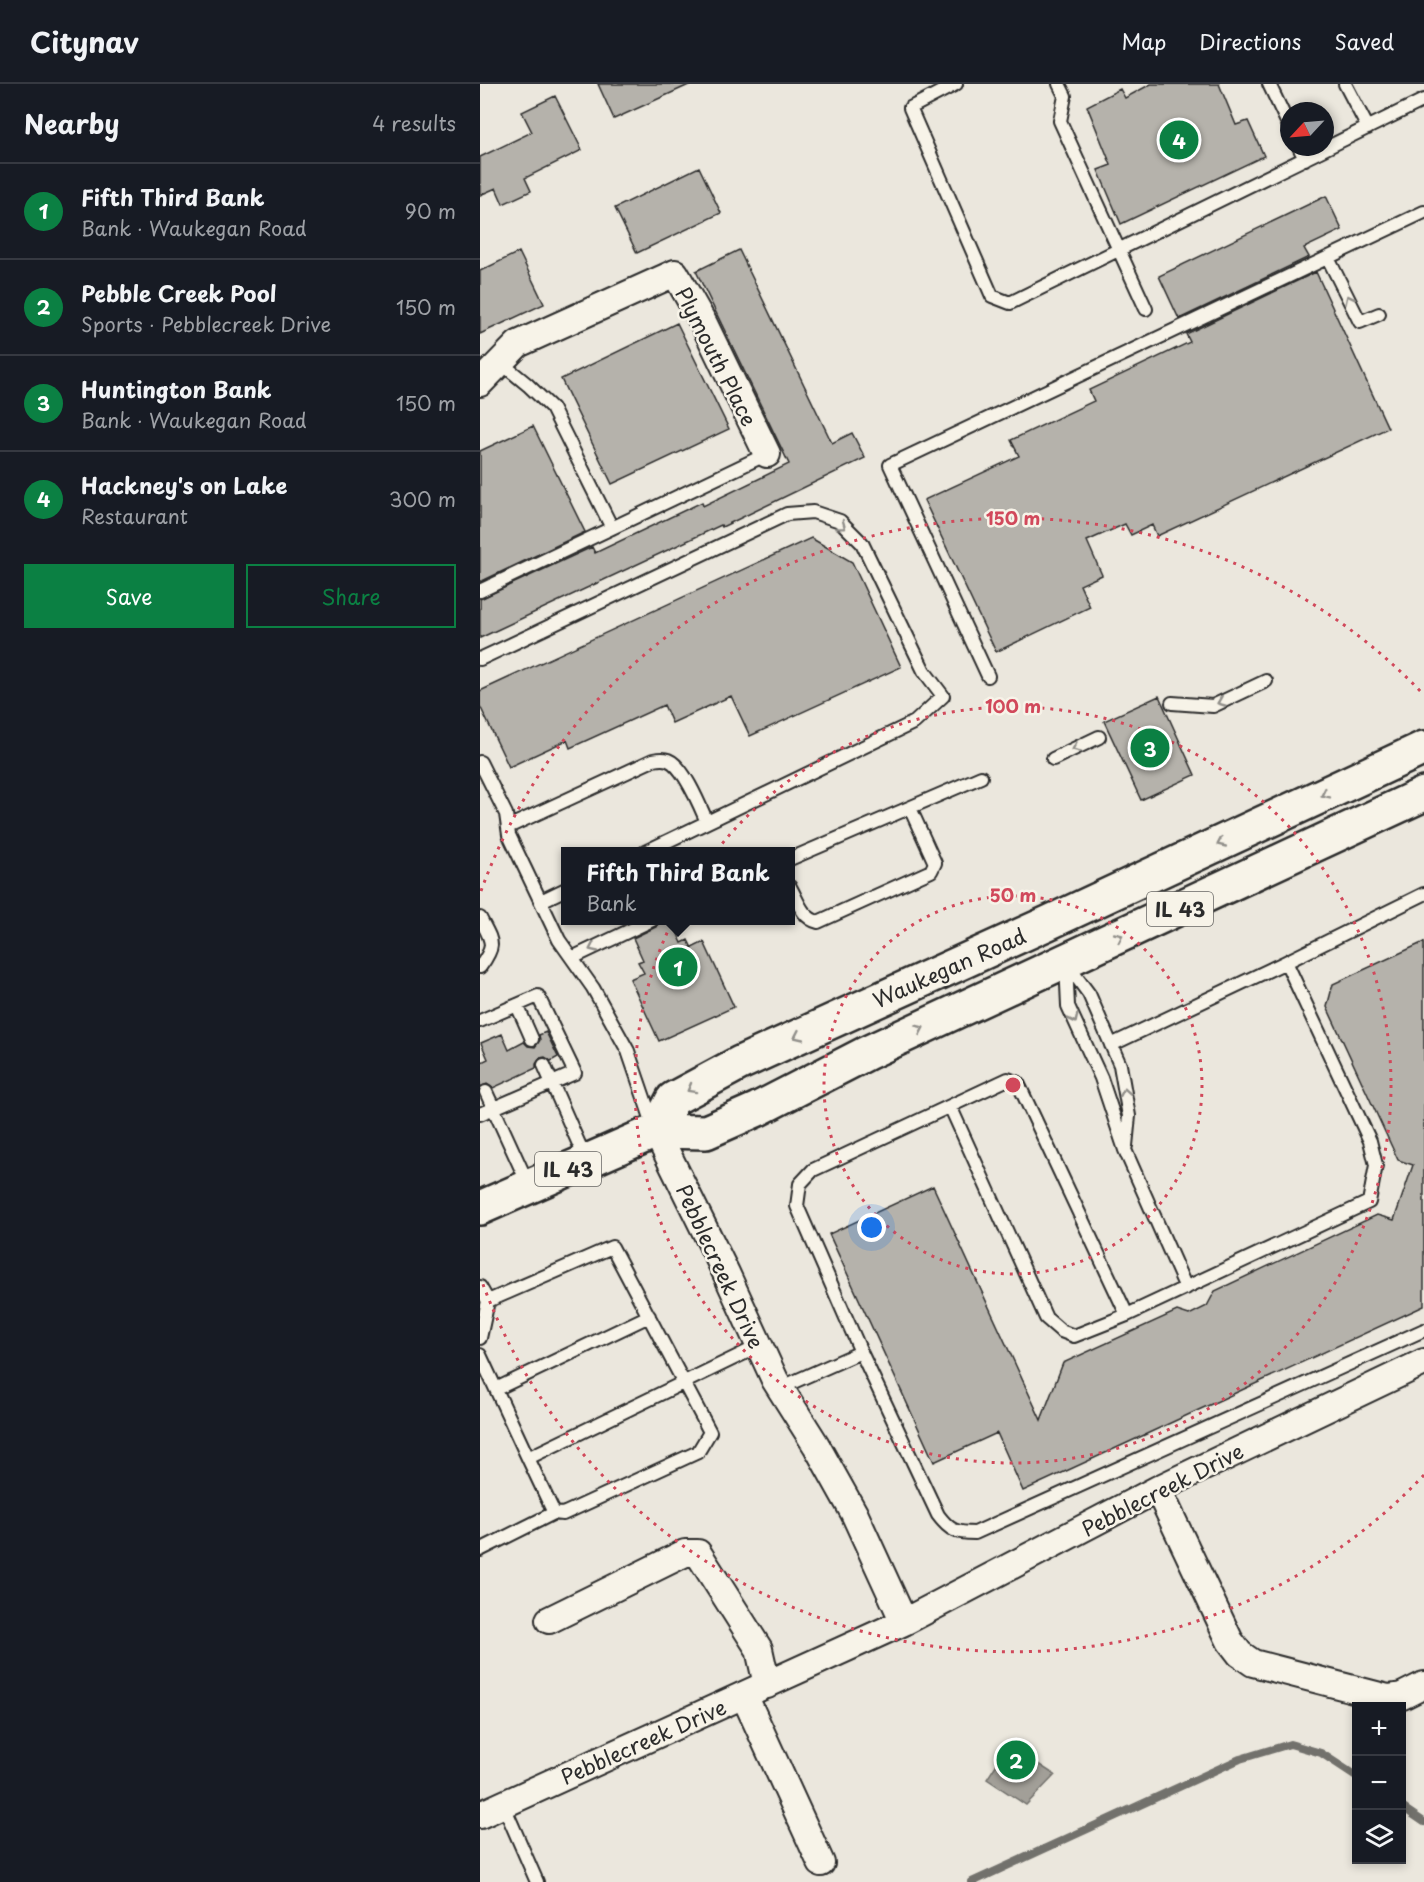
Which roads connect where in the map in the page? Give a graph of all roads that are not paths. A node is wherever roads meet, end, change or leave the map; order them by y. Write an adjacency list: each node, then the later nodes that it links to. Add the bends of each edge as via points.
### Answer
1 (956, 84): 11 (lane, via 910,108 992,296 1010,303)
2 (1059, 84): 11 (lane, via 1065,96 1060,121)
3 (1269, 84): 6 (lane)
4 (1346, 84): 7 (lane)
5 (1424, 100): 7 (lane)
6 (1280, 107)
7 (1368, 128): 8 (lane)
8 (1334, 141)
9 (1296, 156): 11 (lane)
10 (1424, 212): 12 (lane)
11 (1119, 249): 13 (lane)
12 (1328, 258): 14 (lane, one-way to 12, via 1360,322); 21 (lane, via 890,465)
13 (1146, 309)
14 (1379, 314)
15 (500, 362): 16 (street, Plymouth Place); 17 (street, Plymouth Place, via 518,344 675,273); 18 (lane, via 552,408)
16 (480, 383)
17 (767, 454): 18 (lane)
18 (612, 528): 19 (lane)
19 (480, 591)
20 (480, 659): 31 (lane, one-way to 31, via 788,514 813,512 840,521 862,543 924,671 943,696 915,722)
21 (988, 676)
22 (1266, 681): 23 (lane, one-way to 23, via 1213,706)
23 (1172, 703)
24 (1099, 737): 26 (lane, one-way to 26)
25 (1424, 748): 55 (main road, Waukegan Road / IL 43, one-way to 55, via 740,1063 673,1099)
26 (1053, 759)
27 (480, 762): 32 (lane, via 506,814)
28 (981, 777): 30 (lane)
29 (1424, 794): 42 (main road, Waukegan Road / IL 43, one-way to 29)
30 (910, 807): 34 (lane); 37 (lane, via 935,863 931,871 818,921 804,914)
31 (708, 822): 32 (lane, via 673,763 653,759); 33 (lane)
32 (508, 827): 38 (lane)
33 (656, 847)
34 (795, 857)
35 (561, 891): 38 (lane)
36 (1424, 896): 43 (lane)
37 (795, 897)
38 (541, 901): 41 (lane)
39 (480, 918): 44 (lane, via 491,942 491,952)
40 (643, 925): 41 (lane, one-way to 41)
41 (572, 958): 55 (lane, via 628,1051)
42 (1066, 962): 48 (lane, via 1089,994); 55 (main road, Waukegan Road / IL 43, one-way to 42, via 706,1132); 56 (lane, one-way to 56, via 1068,1006 1101,1078)
43 (1286, 962): 48 (lane); 61 (lane, via 1370,1141 1376,1165 1369,1202)
44 (480, 967)
45 (517, 1005): 46 (lane); 47 (lane); 50 (lane, via 538,996 575,1073)
46 (480, 1021)
47 (532, 1039)
48 (1111, 1045): 56 (lane, one-way to 48, via 1129,1116 1120,1065)
49 (544, 1065): 50 (lane)
50 (552, 1083): 53 (lane); 57 (lane)
51 (486, 1092): 53 (lane)
52 (950, 1106): 63 (lane, via 1046,1318 1060,1331 1074,1336); 63 (lane, via 1008,1079 1018,1083); 68 (lane, via 813,1170 800,1184 797,1206)
53 (493, 1108): 54 (lane); 58 (lane)
54 (480, 1114)
55 (656, 1131): 57 (main road, Waukegan Road / IL 43); 67 (street, Pebblecreek Drive)
56 (1125, 1150): 61 (lane)
57 (587, 1161): 58 (main road, Waukegan Road / IL 43)
58 (529, 1187): 59 (main road, Waukegan Road / IL 43)
59 (480, 1208)
60 (480, 1287): 62 (lane)
61 (1186, 1288): 63 (lane)
62 (488, 1302): 64 (lane, via 612,1247); 66 (lane)
63 (1127, 1315)
64 (649, 1316): 71 (lane); 73 (lane)
65 (1424, 1330): 68 (lane, via 975,1533 958,1533 938,1515)
66 (480, 1338)
67 (759, 1346): 71 (lane); 72 (street, Pebblecreek Drive)
68 (861, 1352): 72 (lane)
69 (480, 1355): 73 (lane)
70 (1424, 1362): 75 (street, Pebblecreek Drive)
71 (684, 1382): 74 (lane); 76 (lane, via 710,1432 698,1452 563,1514)
72 (780, 1388): 79 (street, Pebblecreek Drive, via 854,1513)
73 (496, 1389): 74 (lane)
74 (528, 1458): 76 (lane)
75 (1158, 1489): 79 (street, Pebblecreek Drive); 81 (street, via 1230,1641 1240,1654 1253,1663 1388,1698)
76 (554, 1514): 77 (lane)
77 (480, 1550)
78 (549, 1620): 80 (street, via 685,1553 698,1553 759,1649)
79 (904, 1622): 80 (street, Pebblecreek Drive)
80 (767, 1685): 82 (street, Pebblecreek Drive)
81 (1424, 1685)
82 (744, 1695): 83 (street, Pebblecreek Drive); 85 (street)
83 (504, 1804): 84 (street, Pebblecreek Drive); 86 (lane)
84 (480, 1815)
85 (821, 1863)
86 (537, 1882)

